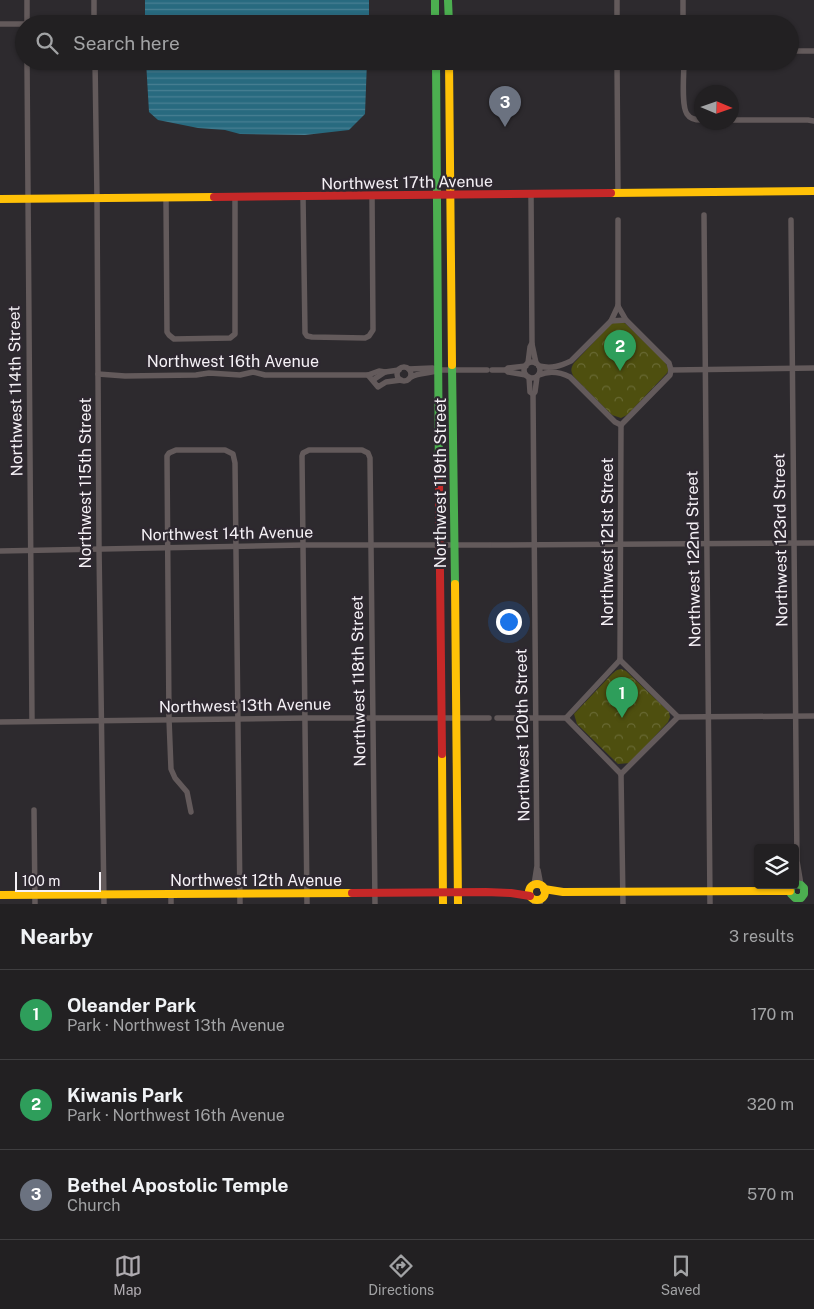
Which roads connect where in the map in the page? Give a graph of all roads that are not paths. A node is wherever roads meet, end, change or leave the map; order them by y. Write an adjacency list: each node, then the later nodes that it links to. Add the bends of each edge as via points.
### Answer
1 (27, 0): 7 (street)
2 (94, 0): 8 (street)
3 (435, 0): 9 (main road)
4 (448, 0): 10 (main road)
5 (617, 0): 11 (street)
6 (683, 0): 12 (street)
7 (26, 15)
8 (94, 15)
9 (435, 15)
10 (448, 15)
11 (617, 15)
12 (683, 15)
13 (0, 24): 14 (street)
14 (15, 24)
15 (799, 51): 16 (street)
16 (814, 51)
17 (27, 70): 37 (street, Northwest 114th Street)
18 (95, 70): 34 (street, Northwest 115th Street)
19 (436, 70): 27 (main road, Northwest 119th Street)
20 (449, 70): 28 (main road, Northwest 119th Street)
21 (617, 70): 30 (street)
22 (684, 70): 23 (street, via 684,107 687,115)
23 (694, 119)
24 (739, 120): 25 (street)
25 (814, 121)
26 (814, 191): 30 (main road, Northwest 17th Avenue)
27 (438, 194): 28 (main road, Northwest 17th Avenue); 31 (main road, Northwest 17th Avenue); 53 (main road, Northwest 119th Street)
28 (451, 194): 29 (main road, Northwest 17th Avenue); 54 (main road, Northwest 119th Street)
29 (531, 194): 30 (main road, Northwest 17th Avenue); 44 (street, Northwest 120th Street)
30 (618, 194)
31 (372, 195): 33 (main road, Northwest 17th Avenue); 33 (street, via 373,330 365,338 307,336)
32 (235, 197): 33 (main road, Northwest 17th Avenue); 35 (main road, Northwest 17th Avenue); 35 (street, via 235,334 230,338 174,339 167,332)
33 (303, 197)
34 (97, 198): 35 (main road, Northwest 17th Avenue); 37 (main road, Northwest 17th Avenue); 58 (street, Northwest 115th Street)
35 (166, 198)
36 (0, 199): 37 (main road, Northwest 17th Avenue)
37 (27, 199): 80 (street, Northwest 114th Street)
38 (704, 215): 51 (street, Northwest 122nd Street)
39 (618, 220): 41 (street)
40 (791, 220): 48 (street, Northwest 123rd Street)
41 (618, 306): 42 (street); 43 (street)
42 (626, 320): 43 (street); 56 (street, via 669,363)
43 (611, 321): 45 (street)
44 (532, 344): 46 (street, Northwest 120th Street); 47 (street, Northwest 120th Street)
45 (571, 361): 46 (street, via 557,367); 63 (street)
46 (538, 364): 47 (street); 60 (street, Northwest 120th Street)
47 (527, 365): 55 (street); 59 (street, Northwest 120th Street, via 524,370)
48 (792, 368): 49 (street); 51 (street); 69 (street, Northwest 123rd Street)
49 (814, 368)
50 (409, 369): 52 (street, Northwest 16th Avenue); 53 (street, Northwest 16th Avenue); 62 (street)
51 (705, 369): 56 (street); 68 (street, Northwest 122nd Street)
52 (399, 370): 57 (street, Northwest 16th Avenue); 64 (street)
53 (439, 370): 54 (street, Northwest 16th Avenue); 62 (street, Northwest 16th Avenue); 71 (main road, Northwest 119th Street)
54 (452, 370): 55 (street, Northwest 16th Avenue); 75 (main road, Northwest 119th Street)
55 (506, 370): 59 (street)
56 (671, 370): 67 (street, via 670,375)
57 (384, 373): 61 (street, Northwest 16th Avenue, via 379,371); 65 (street)
58 (98, 374): 61 (street, Northwest 16th Avenue, via 178,376 253,372 265,376); 79 (street, Northwest 115th Street)
59 (527, 376): 60 (street); 66 (street, Northwest 120th Street)
60 (538, 376): 63 (street, via 555,372); 66 (street, Northwest 120th Street)
61 (371, 377): 65 (street, Northwest 16th Avenue, via 378,387)
62 (411, 377): 64 (street, Northwest 16th Avenue)
63 (570, 377): 67 (street)
64 (401, 380): 65 (street, Northwest 16th Avenue)
65 (386, 382)
66 (532, 394): 72 (street, Northwest 120th Street)
67 (620, 425): 73 (street, Northwest 121st Street)
68 (707, 543): 69 (street, Northwest 14th Avenue); 73 (street, Northwest 14th Avenue); 87 (street, Northwest 122nd Street)
69 (794, 543): 70 (street, Northwest 14th Avenue); 83 (street, Northwest 123rd Street)
70 (814, 543)
71 (441, 544): 75 (street, Northwest 14th Avenue); 77 (street, Northwest 14th Avenue); 90 (main road, Northwest 119th Street)
72 (534, 544): 73 (street, Northwest 14th Avenue); 75 (street, Northwest 14th Avenue); 85 (street, Northwest 120th Street)
73 (620, 544): 82 (street, Northwest 121st Street)
74 (304, 545): 76 (street, Northwest 14th Avenue); 77 (street, Northwest 14th Avenue); 77 (street, Northwest 118th Street, via 304,452 362,450 370,458); 88 (street)
75 (454, 545): 91 (main road, Northwest 119th Street)
76 (236, 546): 78 (street, Northwest 14th Avenue); 78 (street, via 233,454 226,450 176,450 167,456); 96 (street)
77 (370, 546): 89 (street, Northwest 118th Street)
78 (169, 547): 79 (street, Northwest 14th Avenue); 95 (street)
79 (99, 548): 80 (street, Northwest 14th Avenue); 98 (street, Northwest 115th Street)
80 (30, 550): 81 (street, Northwest 14th Avenue); 97 (street, Northwest 114th Street)
81 (0, 551)
82 (620, 660): 86 (street); 94 (street)
83 (795, 716): 84 (street); 87 (street); 103 (street, Northwest 123rd Street)
84 (814, 716)
85 (535, 717): 93 (street); 94 (street); 116 (street, Northwest 120th Street)
86 (678, 717): 87 (street); 100 (street)
87 (708, 717): 104 (street, Northwest 122nd Street)
88 (306, 718): 89 (street, Northwest 13th Avenue); 96 (street, Northwest 13th Avenue); 113 (street)
89 (372, 718): 90 (street, Northwest 13th Avenue); 109 (street, Northwest 118th Street)
90 (442, 718): 91 (street, Northwest 13th Avenue); 105 (main road, Northwest 119th Street)
91 (456, 718): 92 (street, Northwest 13th Avenue); 106 (main road, Northwest 119th Street)
92 (489, 718)
93 (498, 718)
94 (566, 718): 100 (street)
95 (169, 719): 96 (street, Northwest 13th Avenue); 98 (street, Northwest 13th Avenue); 102 (street, via 171,769 187,792)
96 (237, 719): 112 (street)
97 (32, 721): 98 (street, Northwest 13th Avenue); 99 (street, Northwest 13th Avenue)
98 (101, 721): 110 (street, Northwest 115th Street)
99 (0, 722)
100 (621, 774): 107 (street)
101 (34, 810): 115 (street)
102 (191, 812)
103 (797, 844)
104 (710, 891): 107 (main road, Northwest 12th Avenue); 108 (main road, Northwest 12th Avenue); 126 (street, Northwest 122nd Street)
105 (443, 892): 106 (main road, Northwest 12th Avenue); 109 (main road, Northwest 12th Avenue); 123 (main road, Northwest 119th Street)
106 (458, 892): 116 (main road, Northwest 12th Avenue); 124 (main road, Northwest 119th Street)
107 (623, 892): 116 (main road, Northwest 12th Avenue); 125 (street)
108 (800, 892)
109 (374, 893): 113 (main road, Northwest 12th Avenue); 122 (street, Northwest 118th Street)
110 (104, 894): 111 (main road, Northwest 12th Avenue); 115 (main road, Northwest 12th Avenue); 118 (street, Northwest 115th Street)
111 (171, 894): 112 (main road, Northwest 12th Avenue); 119 (street)
112 (240, 894): 113 (main road, Northwest 12th Avenue); 120 (street)
113 (307, 894): 121 (street)
114 (0, 895): 115 (main road, Northwest 12th Avenue)
115 (35, 895): 117 (street)
116 (537, 895)
117 (35, 904)
118 (104, 904)
119 (171, 904)
120 (240, 904)
121 (307, 904)
122 (374, 904)
123 (444, 904)
124 (458, 904)
125 (623, 904)
126 (710, 904)

